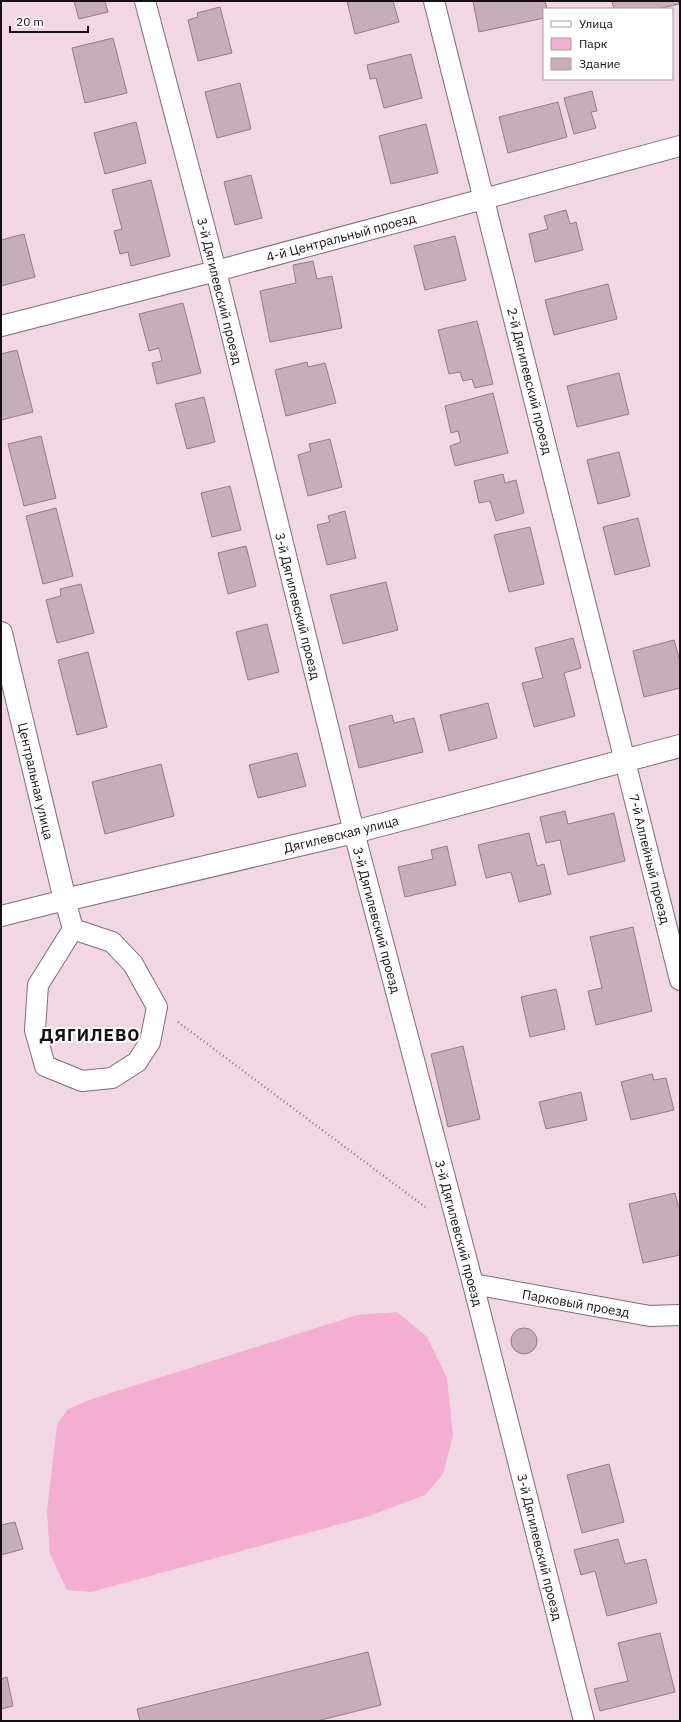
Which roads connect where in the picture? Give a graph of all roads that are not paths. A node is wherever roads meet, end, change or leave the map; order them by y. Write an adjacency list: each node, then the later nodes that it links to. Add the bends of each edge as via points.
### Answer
1 (145, 1): 5 (street, 3-й Дягилевский проезд)
2 (434, 1): 4 (street, 2-й Дягилевский проезд)
3 (680, 146): 4 (street, 4-й Центральный проезд)
4 (484, 199): 5 (street, 4-й Центральный проезд); 9 (street, 2-й Дягилевский проезд)
5 (216, 271): 6 (street, 4-й Центральный проезд); 10 (street, 3-й Дягилевский проезд)
6 (1, 326)
7 (1, 633): 11 (street, Центральная улица)
8 (680, 746): 9 (street, Дягилевская улица)
9 (625, 760): 10 (street, Дягилевская улица); 14 (street, 7-й Аллейный проезд)
10 (354, 832): 11 (street, Дягилевская улица); 15 (street, 3-й Дягилевский проезд)
11 (65, 900): 12 (street, Дягилевская улица); 13 (street, Центральная улица)
12 (1, 916)
13 (73, 929): 13 (street, via 38,985 35,1030 45,1066 82,1081 112,1078 137,1062 150,1042 157,1007 133,964 112,942)
14 (680, 980)
15 (473, 1284): 16 (street, Парковый проезд, via 650,1316); 17 (street, 3-й Дягилевский проезд)
16 (680, 1315)
17 (584, 1721)

